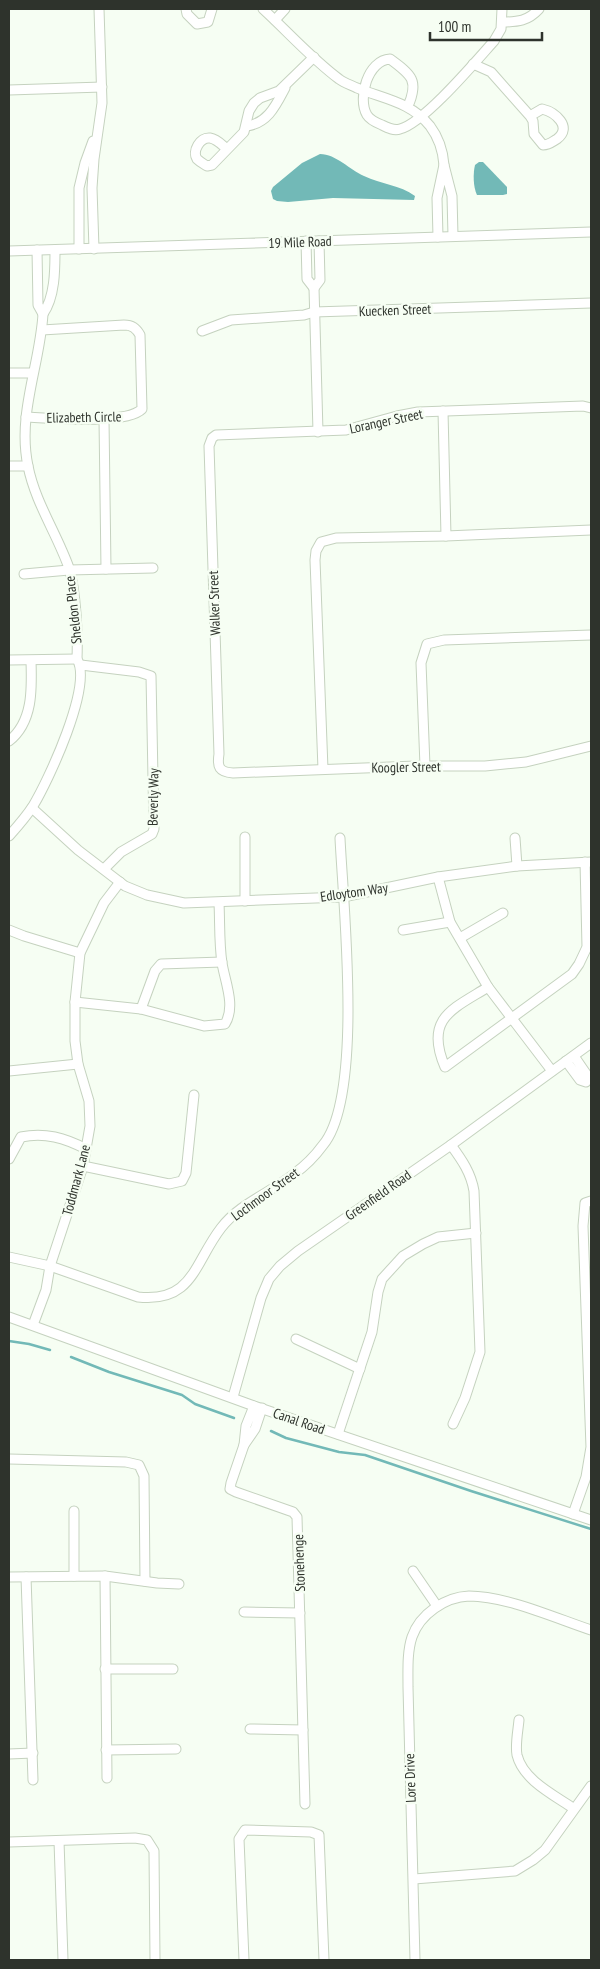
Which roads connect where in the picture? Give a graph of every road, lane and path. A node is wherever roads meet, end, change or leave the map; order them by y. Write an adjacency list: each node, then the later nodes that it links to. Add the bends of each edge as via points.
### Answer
1 (100, 9): 13 (street)
2 (186, 9): 3 (street, via 197,24 208,22)
3 (212, 9)
4 (263, 9): 8 (street)
5 (285, 9): 8 (street)
6 (502, 9): 9 (street)
7 (539, 9): 9 (street, via 523,21)
8 (275, 20): 10 (street)
9 (502, 22): 11 (street, via 494,40)
10 (314, 57): 12 (street); 15 (street, via 341,81)
11 (473, 64): 17 (street, via 491,72); 18 (street)
12 (287, 85): 20 (street, via 274,110 260,122); 20 (street, via 254,103)
13 (102, 87): 14 (street); 19 (street)
14 (9, 90)
15 (364, 91): 16 (street); 16 (street, via 374,67 384,59 390,59 414,84); 18 (street, via 367,116 387,128 402,129)
16 (408, 106): 18 (street)
17 (527, 112)
18 (422, 116): 22 (street, via 440,144)
19 (99, 122): 23 (street); 24 (street)
20 (247, 126): 21 (street)
21 (229, 147)
22 (444, 165): 26 (street, via 452,196); 27 (street, via 437,198)
23 (79, 188): 24 (street); 30 (street)
24 (92, 188): 31 (street)
25 (591, 232): 26 (street, 19 Mile Road)
26 (453, 236): 27 (street, 19 Mile Road)
27 (438, 237): 29 (street, 19 Mile Road)
28 (306, 241): 29 (street, 19 Mile Road); 31 (street, 19 Mile Road); 35 (street, via 307,279)
29 (319, 241): 35 (street, via 320,280)
30 (79, 249): 31 (street, 19 Mile Road); 33 (street, 19 Mile Road)
31 (94, 249)
32 (37, 250): 33 (street, 19 Mile Road); 34 (street, 19 Mile Road); 38 (street, Sheldon Place, via 38,305)
33 (55, 250): 38 (street, Sheldon Place, via 48,306)
34 (9, 251)
35 (314, 288): 37 (street)
36 (591, 303): 37 (street, Kuecken Street)
37 (314, 312): 40 (street, Kuecken Street, via 231,320); 47 (street)
38 (43, 314): 39 (street, Sheldon Place)
39 (42, 330): 42 (street, Sheldon Place); 46 (street, Elizabeth Circle, via 124,325 137,329 140,335 142,409 130,416)
40 (202, 331)
41 (9, 373): 42 (street)
42 (32, 373): 45 (street, Sheldon Place)
43 (591, 408): 44 (street, Loranger Street)
44 (443, 410): 47 (street, Loranger Street, via 408,413 346,430); 52 (street)
45 (26, 417): 46 (street, Elizabeth Circle); 50 (street, Sheldon Place)
46 (104, 419): 54 (street)
47 (318, 432): 48 (street, Loranger Street)
48 (212, 438): 64 (street, Walker Street, via 209,454)
49 (9, 466): 50 (street)
50 (28, 466): 55 (street, Sheldon Place)
51 (591, 530): 52 (street)
52 (446, 536): 65 (street, via 336,538 321,542 316,551)
53 (153, 568): 54 (street)
54 (106, 569): 55 (street)
55 (69, 570): 56 (street); 60 (street, Sheldon Place)
56 (24, 574)
57 (591, 635): 63 (street, via 444,640 427,644 421,663)
58 (9, 660): 59 (street)
59 (31, 661): 60 (street); 61 (street, via 32,692 28,711 16,735)
60 (79, 662): 66 (street, Sheldon Place, via 78,693 71,724); 73 (street, Beverly Way, via 151,676 154,829 152,834 121,852)
61 (9, 741)
62 (591, 746): 63 (street, Koogler Street, via 526,762)
63 (425, 766): 65 (street, Koogler Street)
64 (219, 768): 65 (street, Koogler Street, via 233,773)
65 (323, 769)
66 (32, 808): 67 (street, Sheldon Place); 73 (street)
67 (9, 836)
68 (246, 837): 77 (street)
69 (340, 838): 76 (street, Lochmoor Street)
70 (515, 838): 72 (street)
71 (588, 862): 72 (street, Edloytom Way); 89 (street, via 587,947 584,955 572,974)
72 (517, 866): 74 (street, Edloytom Way)
73 (104, 869): 75 (street, Edloytom Way)
74 (438, 877): 76 (street, Edloytom Way); 80 (street)
75 (120, 882): 78 (street, Edloytom Way, via 135,891 173,902); 84 (street, via 104,903)
76 (343, 897): 77 (street, Edloytom Way); 104 (street, Lochmoor Street, via 348,1006 344,1080 340,1108 325,1143 293,1175 241,1208 222,1226 189,1280 166,1296 138,1296)
77 (245, 901): 78 (street, Edloytom Way)
78 (219, 903): 85 (street)
79 (503, 913): 83 (street)
80 (450, 922): 82 (street); 83 (street)
81 (9, 930): 84 (street)
82 (403, 930)
83 (460, 938): 86 (street)
84 (80, 953): 87 (street)
85 (222, 962): 88 (street, via 161,964 155,971); 88 (street, via 230,1006 225,1024 204,1026)
86 (488, 987): 89 (street); 89 (street, via 449,1012 441,1021 438,1044 445,1067)
87 (75, 1002): 88 (street); 92 (street, Toddmark Lane)
88 (141, 1009)
89 (512, 1019): 94 (street)
90 (591, 1043): 91 (street, Greenfield Road)
91 (570, 1059): 94 (street, Greenfield Road); 95 (street, via 580,1080)
92 (78, 1064): 93 (street); 98 (street, Toddmark Lane, via 89,1101 90,1126)
93 (9, 1071)
94 (552, 1071): 97 (street, Greenfield Road)
95 (589, 1084)
96 (194, 1095): 100 (street, via 186,1172 182,1181 169,1184)
97 (451, 1145): 102 (street, via 472,1178); 109 (street, Greenfield Road, via 280,1266 269,1279 261,1298)
98 (86, 1149): 99 (street, via 70,1140 36,1134 21,1137); 100 (street, Toddmark Lane)
99 (9, 1159)
100 (83, 1166): 104 (street, Toddmark Lane)
101 (588, 1202): 113 (street, via 583,1226)
102 (476, 1233): 108 (street, via 438,1237 403,1256 390,1269 378,1292 372,1332); 111 (street, via 480,1352)
103 (9, 1257): 104 (street, Lochmoor Street)
104 (50, 1266): 106 (street, Toddmark Lane)
105 (9, 1317): 106 (street, Canal Road)
106 (34, 1325): 109 (street, Canal Road)
107 (296, 1339): 108 (street)
108 (360, 1369): 112 (street)
109 (233, 1397): 110 (street, Canal Road)
110 (258, 1407): 112 (street, Canal Road); 127 (street, Stonehenge, via 230,1489 293,1512 297,1517)
111 (453, 1424)
112 (338, 1434): 116 (street, Canal Road)
113 (591, 1448): 116 (street, via 586,1477)
114 (9, 1459): 123 (street, via 139,1465 144,1476)
115 (74, 1511): 119 (street)
116 (572, 1514): 117 (street, Canal Road)
117 (591, 1520)
118 (413, 1571): 125 (street)
119 (74, 1576): 120 (street); 122 (street)
120 (105, 1576): 123 (street); 129 (street)
121 (9, 1577): 122 (street)
122 (26, 1577): 136 (street)
123 (145, 1581): 124 (street)
124 (179, 1584)
125 (437, 1606): 128 (street, via 467,1596 485,1597); 145 (street, Lore Drive, via 426,1615 412,1636 408,1655)
126 (244, 1612): 127 (street)
127 (300, 1613): 133 (street, Stonehenge)
128 (591, 1630)
129 (105, 1669): 130 (street); 135 (street)
130 (174, 1669)
131 (519, 1720): 142 (street, via 516,1753 524,1769)
132 (250, 1729): 133 (street)
133 (304, 1730): 141 (street, Stonehenge)
134 (176, 1749): 135 (street)
135 (106, 1750): 138 (street)
136 (32, 1753): 137 (street); 139 (street)
137 (9, 1754)
138 (107, 1778)
139 (32, 1780)
140 (591, 1786): 142 (street)
141 (305, 1804)
142 (574, 1808): 145 (street, via 545,1850 515,1871)
143 (59, 1841): 144 (street); 146 (street); 147 (street, via 147,1840 154,1851)
144 (9, 1842)
145 (414, 1879): 150 (street, Lore Drive)
146 (63, 1960)
147 (155, 1960)
148 (244, 1960): 149 (street, via 239,1839 245,1830 320,1835)
149 (324, 1960)
150 (414, 1960)

